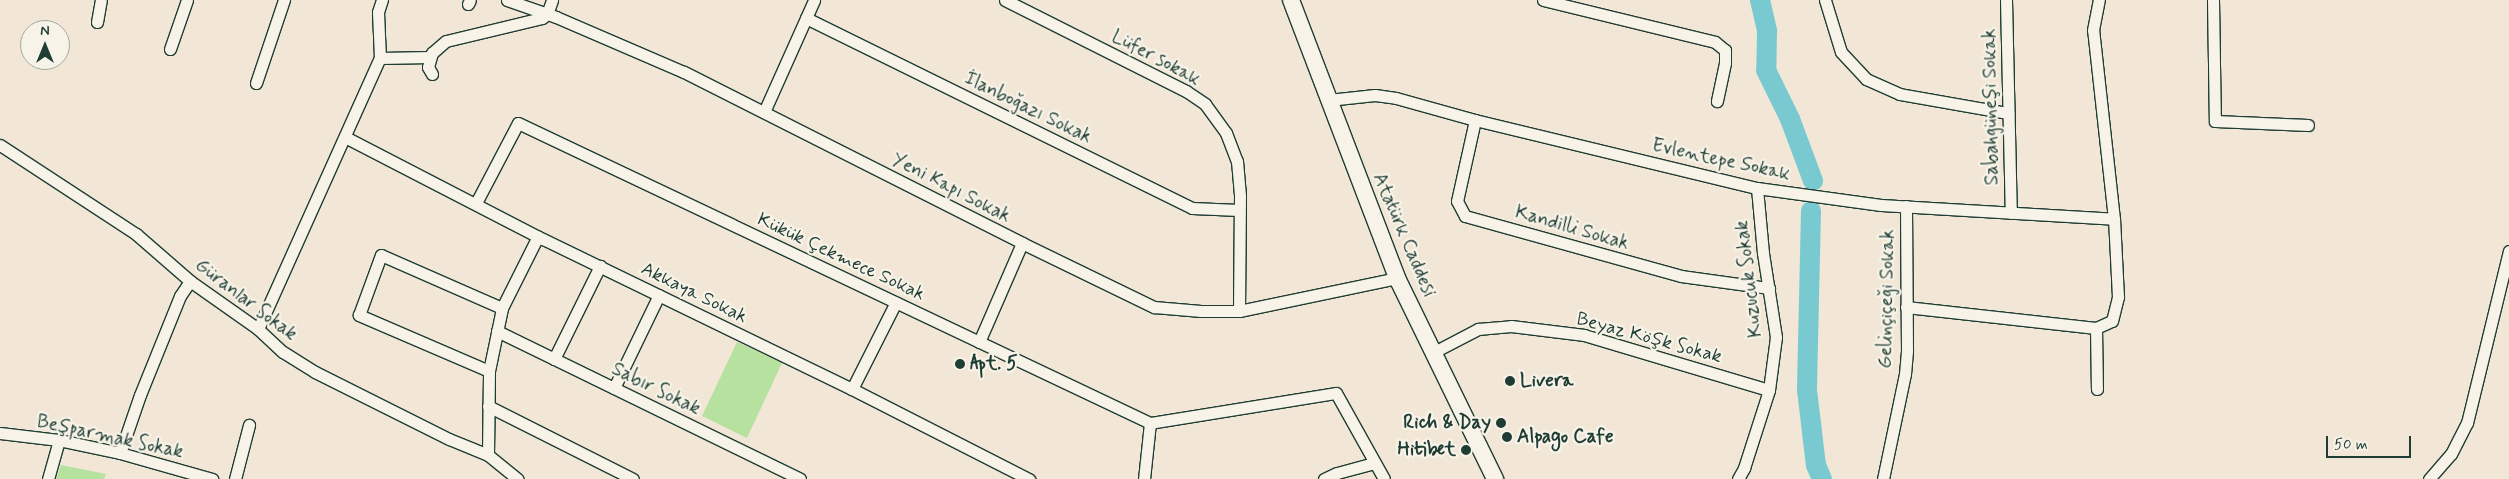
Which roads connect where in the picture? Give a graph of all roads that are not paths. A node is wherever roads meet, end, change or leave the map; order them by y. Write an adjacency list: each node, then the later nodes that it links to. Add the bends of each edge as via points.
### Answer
1 (101, 0): 18 (street)
2 (187, 0): 19 (street)
3 (284, 0): 23 (street)
4 (382, 0): 21 (street, via 378,12)
5 (507, 0): 16 (street, Yeni Kapı Sokak)
6 (552, 0): 16 (street)
7 (814, 0): 17 (street)
8 (1005, 0): 15 (street, Lüfer sokak)
9 (1291, 0): 24 (main road, Atatürk Caddesi)
10 (1543, 0): 25 (street, via 1715,42 1725,50)
11 (1825, 0): 27 (street, via 1841,52 1866,79 1900,94)
12 (2004, 0): 27 (street, Sabahgüneşi Sokak)
13 (2099, 0): 37 (street, via 2093,30)
14 (2213, 0): 29 (street, via 2215,121)
15 (1018, 3): 35 (street, Lüfer sokak, via 1186,91 1204,104 1226,133 1237,161)
16 (547, 14): 20 (street, via 542,18 446,41); 26 (street, Yeni Kapı Sokak, via 684,72)
17 (806, 18): 26 (street); 35 (street, İlanboğazı Sokak, via 1192,208)
18 (97, 22)
19 (170, 49)
20 (430, 57): 21 (street); 22 (street, via 428,67)
21 (380, 58): 30 (street)
22 (432, 74)
23 (256, 83)
24 (1328, 100): 28 (street, Evlentepe Sokak, via 1375,95); 42 (main road, Atatürk Caddesi)
25 (1717, 101)
26 (764, 112): 39 (street, Yeni Kapı Sokak)
27 (2008, 113): 36 (street, Sabahgüneşi Sokak)
28 (1475, 120): 32 (street, Evlentepe Sokak); 44 (street, Kandilli Sokak, via 1457,201 1465,216 1681,276)
29 (2308, 125)
30 (345, 137): 33 (street, Akkaya Sokak); 51 (street)
31 (0, 145): 43 (street, Güranlar Sokak, via 136,234)
32 (1757, 188): 34 (street, Evlentepe Sokak); 44 (street, Kuzucuk Sokak)
33 (476, 203): 38 (street, Akkaya Sokak); 46 (street, Kükük Çekmece Sokak, via 518,123)
34 (1906, 206): 36 (street, Evlentepe Sokak); 47 (street, Gelinçiçeği Sokak)
35 (1239, 210): 49 (street, Lüfer sokak)
36 (2011, 213): 37 (street, Evlentepe Sokak)
37 (2114, 219): 50 (street, via 2118,297 2112,321)
38 (538, 236): 41 (street, Akkaya Sokak); 48 (street)
39 (1022, 243): 49 (street, Yeni Kapı Sokak, via 1154,308); 53 (street)
40 (2509, 251): 82 (street, via 2467,424 2451,454)
41 (600, 266): 45 (street, Akkaya Sokak); 55 (street)
42 (1397, 278): 49 (street, Yeni Kapı Sokak); 54 (main road, Atatürk Caddesi)
43 (190, 281): 51 (street, Güranlar Sokak); 66 (street, via 180,296)
44 (1769, 288): 60 (street, Kuzucuk Sokak, via 1776,337)
45 (659, 295): 57 (street); 58 (street, Akkaya Sokak)
46 (896, 302): 53 (street, Kükük Çekmece Sokak); 58 (street)
47 (1906, 307): 50 (street); 81 (street, Gelinçiçeği Sokak, via 1905,374)
48 (502, 308): 52 (street); 56 (street, via 381,255 359,315)
49 (1239, 311)
50 (2096, 328): 59 (street)
51 (258, 330): 67 (street, Güranlar Sokak, via 283,352 315,372)
52 (497, 331): 55 (street, Sabır Sokak); 56 (street)
53 (979, 342): 62 (street, Kükük Çekmece Sokak)
54 (1434, 352): 60 (street, Beyaz Köşk Sokak, via 1478,329 1511,326 1584,335); 79 (main road, Atatürk Caddesi)
55 (554, 359): 57 (street, Sabır Sokak)
56 (489, 371): 61 (street)
57 (614, 388): 74 (street, Sabır Sokak)
58 (852, 389): 75 (street, Akkaya Sokak)
59 (2097, 389)
60 (1769, 390): 80 (street, Kuzucuk Sokak)
61 (488, 406): 67 (street); 73 (street)
62 (1150, 422): 68 (street, via 1336,393); 76 (street)
63 (249, 425): 71 (street)
64 (0, 433): 65 (street, Beşparmak Sokak)
65 (59, 440): 66 (street, Beşparmak Sokak); 69 (street)
66 (120, 453): 70 (street, Beşparmak Sokak)
67 (488, 455): 72 (street, Güranlar Sokak)
68 (1374, 463): 77 (street); 78 (street)
69 (48, 479)
70 (212, 479)
71 (235, 479)
72 (518, 479)
73 (633, 479)
74 (800, 479)
75 (1029, 479)
76 (1144, 479)
77 (1324, 479)
78 (1384, 479)
79 (1495, 479)
80 (1738, 479)
81 (1883, 479)
82 (2429, 479)

